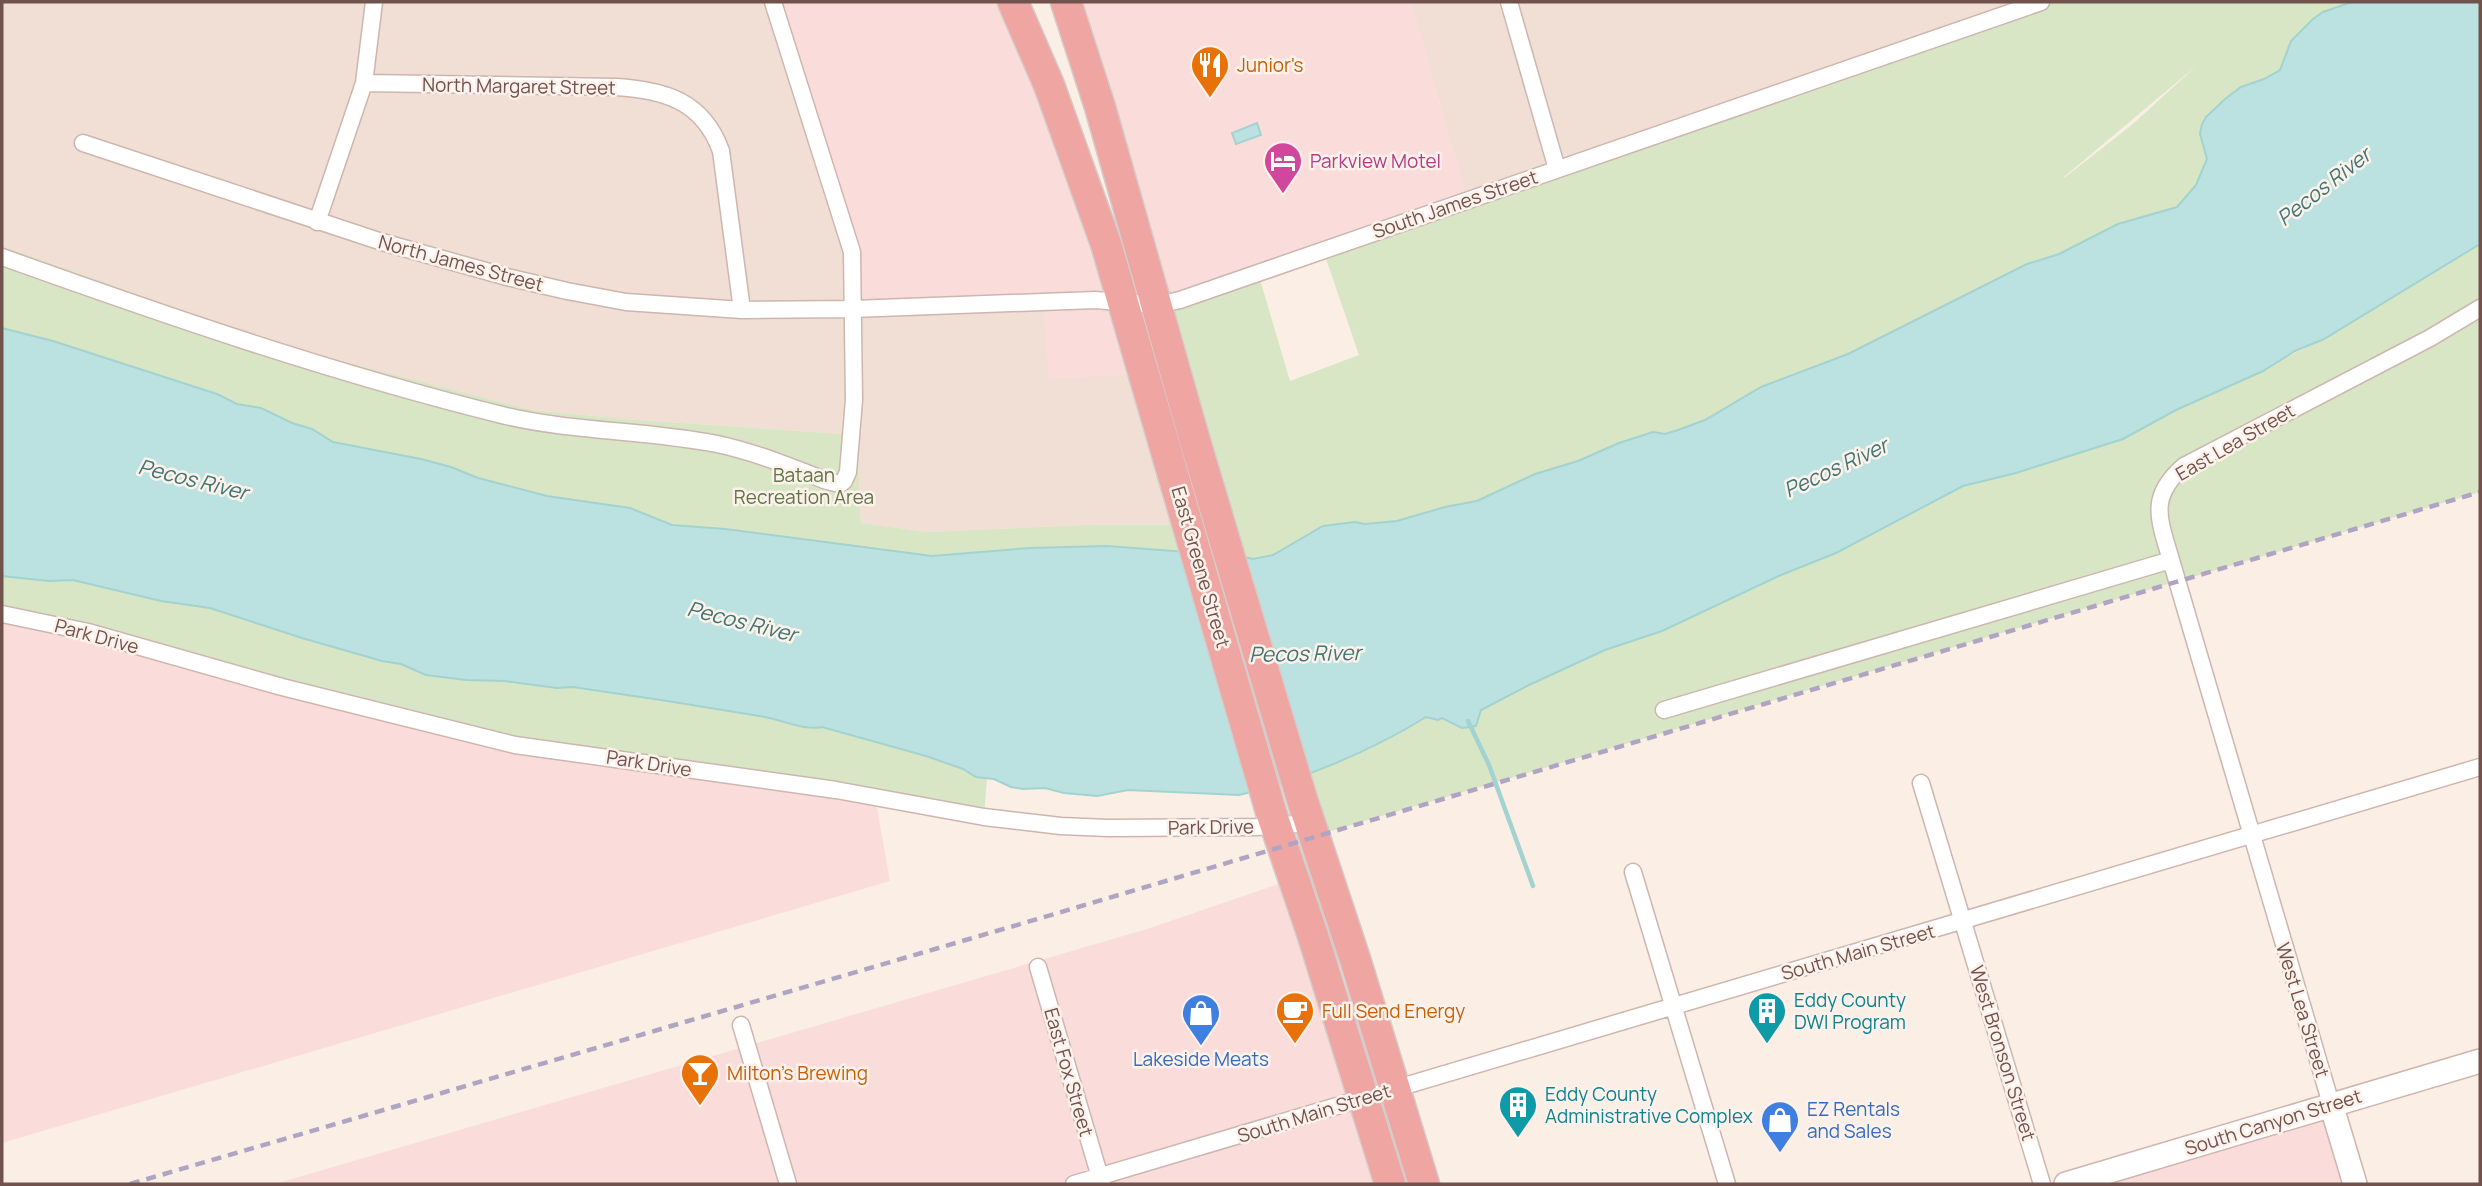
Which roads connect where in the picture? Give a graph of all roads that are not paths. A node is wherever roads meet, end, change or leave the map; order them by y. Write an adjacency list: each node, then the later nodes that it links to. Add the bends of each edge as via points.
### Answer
1 (374, 2): 7 (street)
2 (773, 2): 17 (street, via 852,252)
3 (1013, 2): 9 (highway, East Greene Street)
4 (1066, 2): 8 (highway, East Greene Street)
5 (1509, 2): 11 (street)
6 (2041, 2): 11 (street, South James Street)
7 (364, 83): 12 (street); 18 (street, North Margaret Street, via 640,88 674,96 702,119 721,151)
8 (1100, 107): 9 (highway); 15 (highway, East Greene Street)
9 (1062, 117): 14 (highway, East Greene Street)
10 (83, 143): 12 (street, North James Street)
11 (1557, 169): 15 (street, South James Street)
12 (317, 222): 18 (street, North James Street, via 567,291 626,302)
13 (2, 257): 17 (street, via 285,355 491,412 598,431 715,444 835,484 844,481 848,472 852,436)
14 (1123, 302): 15 (street, South James Street); 17 (street, South James Street); 24 (highway, East Greene Street)
15 (1157, 305): 25 (highway, East Greene Street)
16 (2480, 308): 19 (street, East Lea Street, via 2184,466 2168,479 2159,505)
17 (853, 309): 18 (street, North James Street)
18 (741, 310)
19 (2171, 560): 21 (street); 26 (street, East Lea Street)
20 (2, 614): 24 (street, Park Drive, via 88,632 282,687 515,745 836,790 1022,822 1108,828)
21 (1664, 710)
22 (2480, 767): 26 (street, South Main Street)
23 (1922, 783): 28 (street, West Bronson Street)
24 (1272, 814): 25 (street, Park Drive); 34 (highway, East Greene Street)
25 (1309, 823): 33 (highway, East Greene Street)
26 (2251, 836): 28 (street, South Main Street); 35 (street, West Lea Street)
27 (1633, 872): 30 (street)
28 (1963, 921): 30 (street, South Main Street); 42 (street, West Bronson Street)
29 (1038, 967): 36 (street, East Fox Street)
30 (1673, 1007): 33 (street, South Main Street); 41 (street)
31 (741, 1025): 37 (street)
32 (2480, 1061): 35 (street, South Canyon Street)
33 (1395, 1088): 34 (street, South Main Street); 40 (highway, East Greene Street)
34 (1364, 1098): 36 (street, South Main Street); 39 (highway, East Greene Street)
35 (2331, 1104): 43 (street, South Canyon Street); 44 (street, West Lea Street)
36 (1101, 1180): 38 (street, South Main Street)
37 (788, 1184)
38 (1074, 1184)
39 (1390, 1184)
40 (1424, 1184)
41 (1727, 1184)
42 (2042, 1184)
43 (2066, 1184)
44 (2355, 1184)

